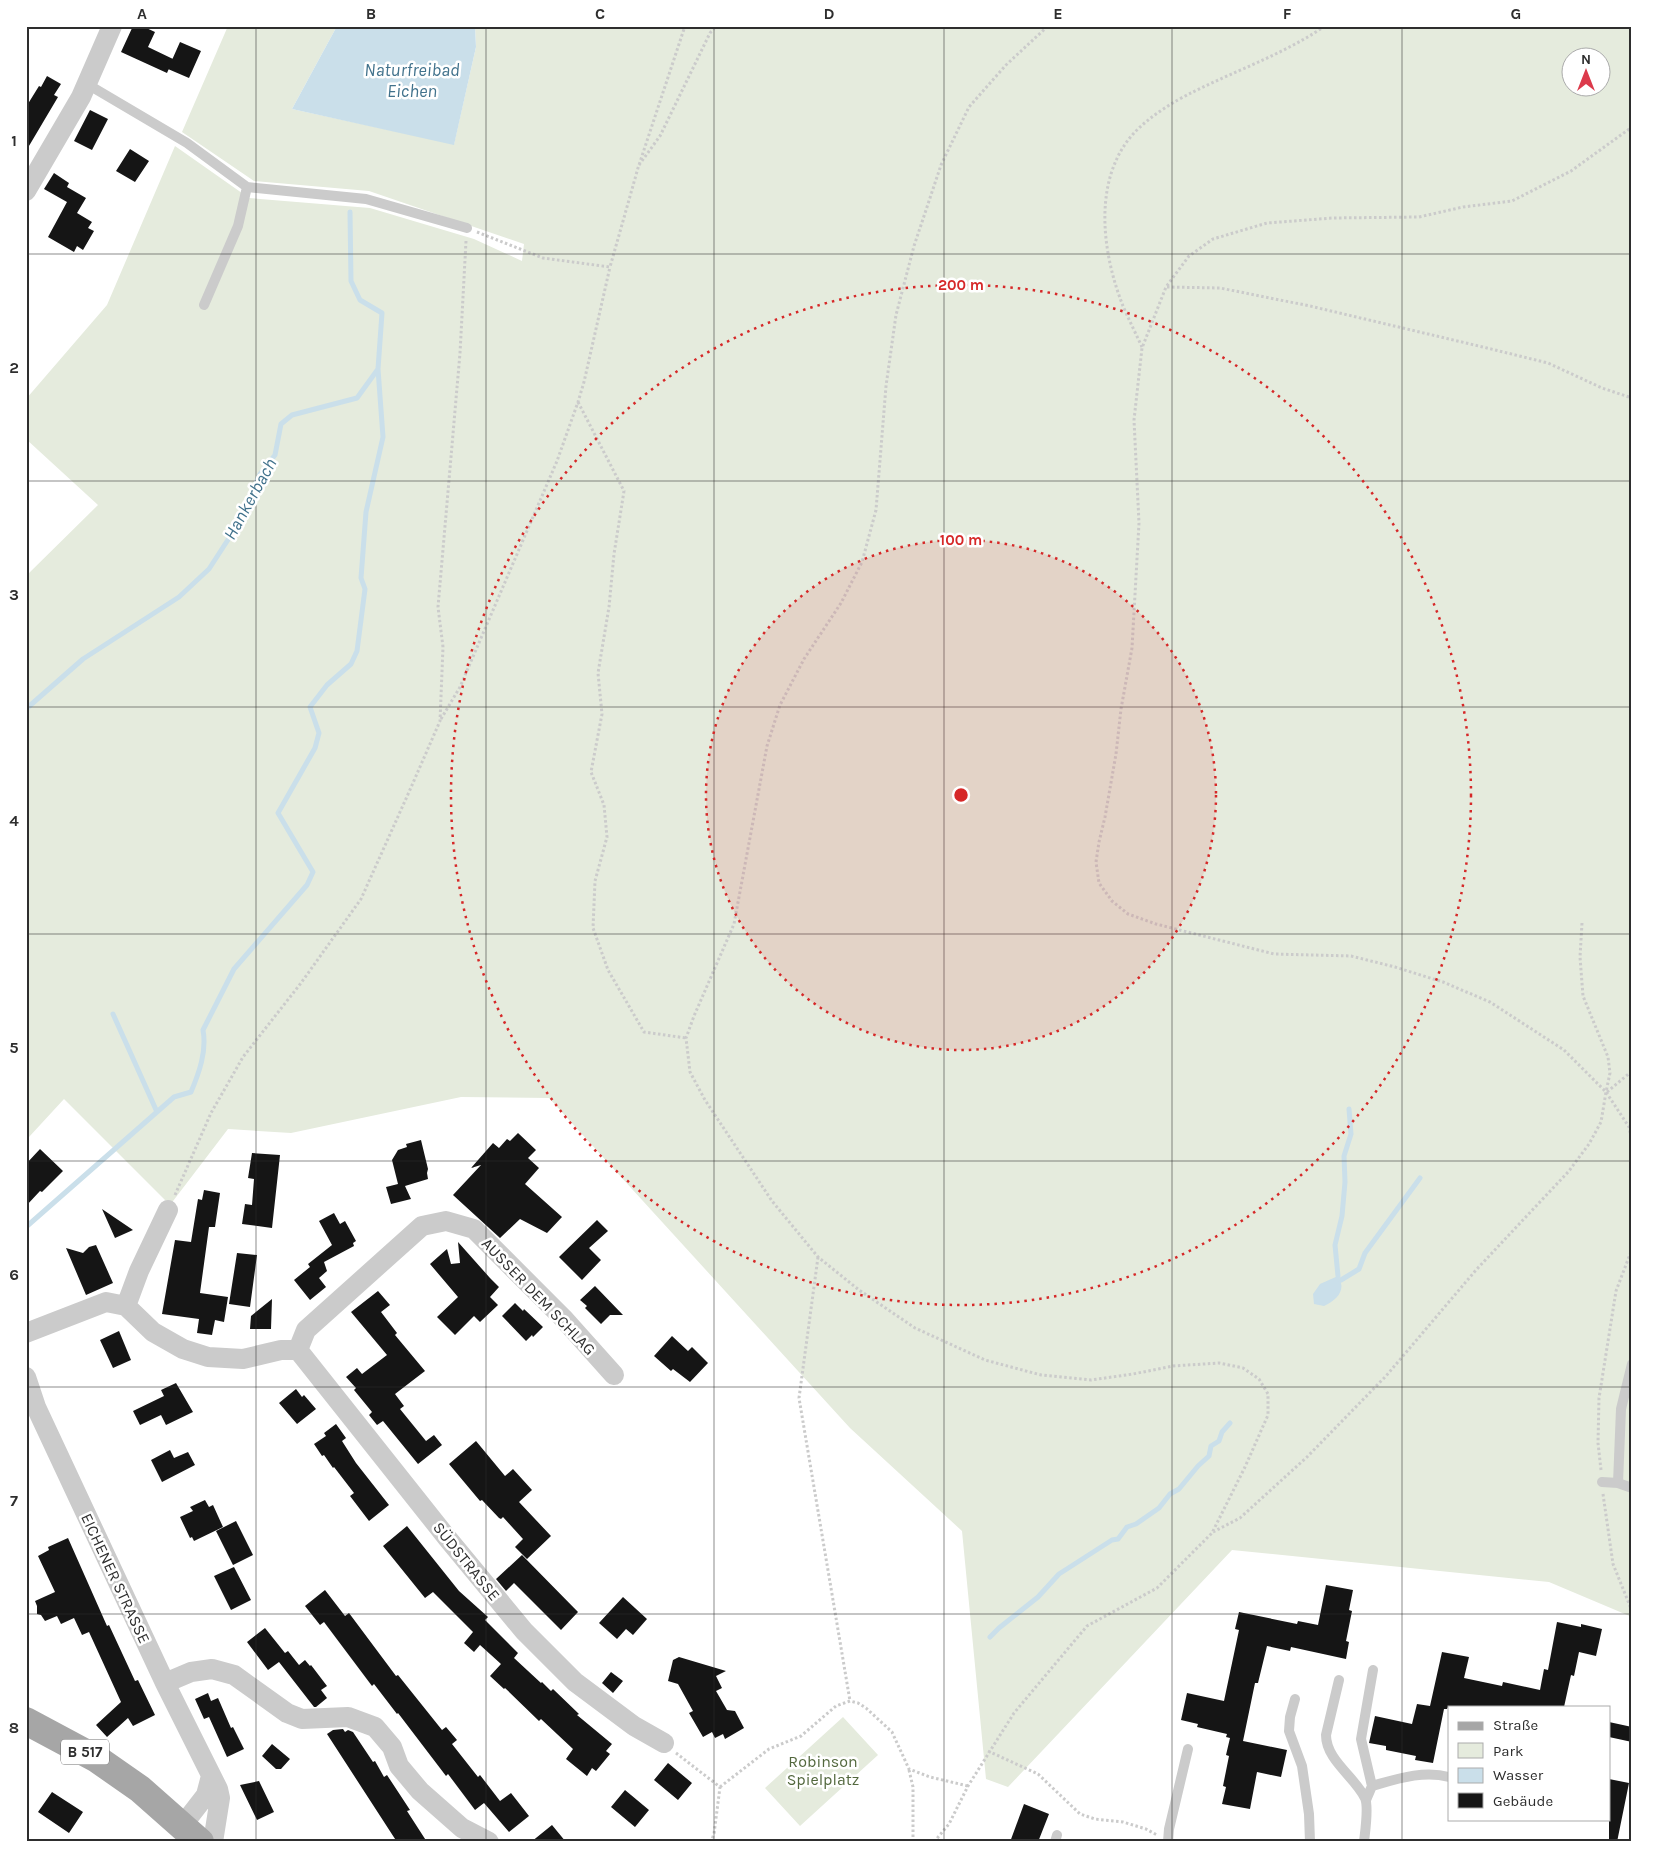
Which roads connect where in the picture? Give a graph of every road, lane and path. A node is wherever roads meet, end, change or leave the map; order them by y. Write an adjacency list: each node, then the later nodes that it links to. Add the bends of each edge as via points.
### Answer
1 (112, 26): 6 (street)
2 (685, 26): 8 (path)
3 (716, 26): 8 (path, via 660,136)
4 (1048, 26): 20 (path, via 1006,65 969,107 940,165 896,314 886,386 876,510 862,562 780,705 767,746 734,924)
5 (1325, 26): 15 (path, via 1301,43 1192,92 1165,108 1134,133 1115,162 1104,204 1106,239 1123,304)
6 (86, 84): 9 (lane, via 187,143); 10 (street)
7 (1632, 127): 13 (path, via 1571,171 1512,201 1419,217 1267,223 1213,239 1189,256)
8 (638, 168): 12 (path)
9 (247, 187): 11 (lane, via 366,199); 14 (lane, via 238,226)
10 (26, 191)
11 (467, 228): 12 (path, via 542,258); 18 (path, via 438,607 443,647)
12 (610, 267): 17 (path)
13 (1166, 287): 15 (path); 16 (path, via 1220,288 1487,348 1548,363)
14 (204, 306)
15 (1142, 348): 22 (path, via 1134,420 1139,523 1132,648 1096,862 1100,883 1112,901 1128,914 1156,924 1274,954 1351,956 1443,982 1490,1002 1564,1050)
16 (1632, 398)
17 (578, 402): 18 (path, via 557,461 464,678); 20 (path, via 624,491 598,673 602,714 591,772 604,804 607,837 595,881 593,928 608,970 644,1032)
18 (440, 721): 24 (path, via 361,899 243,1057 211,1112)
19 (1582, 923): 22 (path, via 1583,996 1608,1057 1610,1072)
20 (686, 1038): 25 (path, via 690,1072 705,1100 772,1201)
21 (1632, 1071): 22 (path)
22 (1606, 1092): 23 (path, via 1628,1127); 35 (path, via 1601,1122 1569,1171 1476,1270 1386,1376 1307,1457 1240,1518)
23 (1632, 1142)
24 (168, 1210): 26 (street)
25 (818, 1257): 35 (path, via 915,1328 985,1360 1042,1375 1090,1380 1173,1366 1219,1363 1242,1368 1259,1378 1268,1394 1268,1415); 40 (path, via 798,1398)
26 (126, 1306): 27 (street, via 106,1302); 28 (street, via 153,1332 183,1349 208,1357 243,1359 281,1350)
27 (26, 1333)
28 (298, 1350): 30 (street, AUSSER DEM SCHLAG, via 306,1330 422,1226 446,1220 474,1229); 42 (street, SÜDSTRASSE, via 524,1631 576,1682 634,1726)
29 (1632, 1364): 33 (lane, via 1621,1409)
30 (614, 1375)
31 (26, 1376): 38 (street, EICHENER STRASSE, via 36,1407)
32 (1602, 1482): 33 (lane)
33 (1618, 1484): 34 (lane)
34 (1632, 1488)
35 (1212, 1533): 44 (path, via 1157,1588 1087,1626 1014,1713)
36 (1373, 1670): 49 (lane, via 1360,1739)
37 (1339, 1680): 51 (lane, via 1326,1742)
38 (165, 1683): 46 (street, EICHENER STRASSE); 54 (street, via 190,1672 212,1669 234,1675 287,1713 302,1719 348,1717 375,1727 420,1791 462,1828)
39 (1295, 1699): 59 (lane, via 1289,1731 1302,1766)
40 (850, 1701): 45 (path, via 866,1708 892,1732); 50 (path, via 836,1706 801,1736 769,1749)
41 (26, 1721): 52 (main road, B 517, via 97,1758 140,1789)
42 (664, 1744): 50 (path)
43 (1188, 1749): 58 (lane)
44 (988, 1751): 48 (path); 58 (path, via 1038,1774 1080,1814 1146,1829)
45 (909, 1769): 48 (path); 56 (path, via 913,1787)
46 (211, 1776): 52 (street); 53 (street, EICHENER STRASSE, via 220,1798)
47 (1448, 1777): 49 (lane, via 1422,1774)
48 (968, 1786): 57 (path, via 950,1824)
49 (1372, 1786): 51 (lane)
50 (720, 1788): 55 (path)
51 (1366, 1800): 60 (lane)
52 (191, 1834)
53 (213, 1842)
54 (489, 1842)
55 (711, 1842)
56 (913, 1842)
57 (934, 1842)
58 (1168, 1842)
59 (1310, 1842)
60 (1364, 1842)

